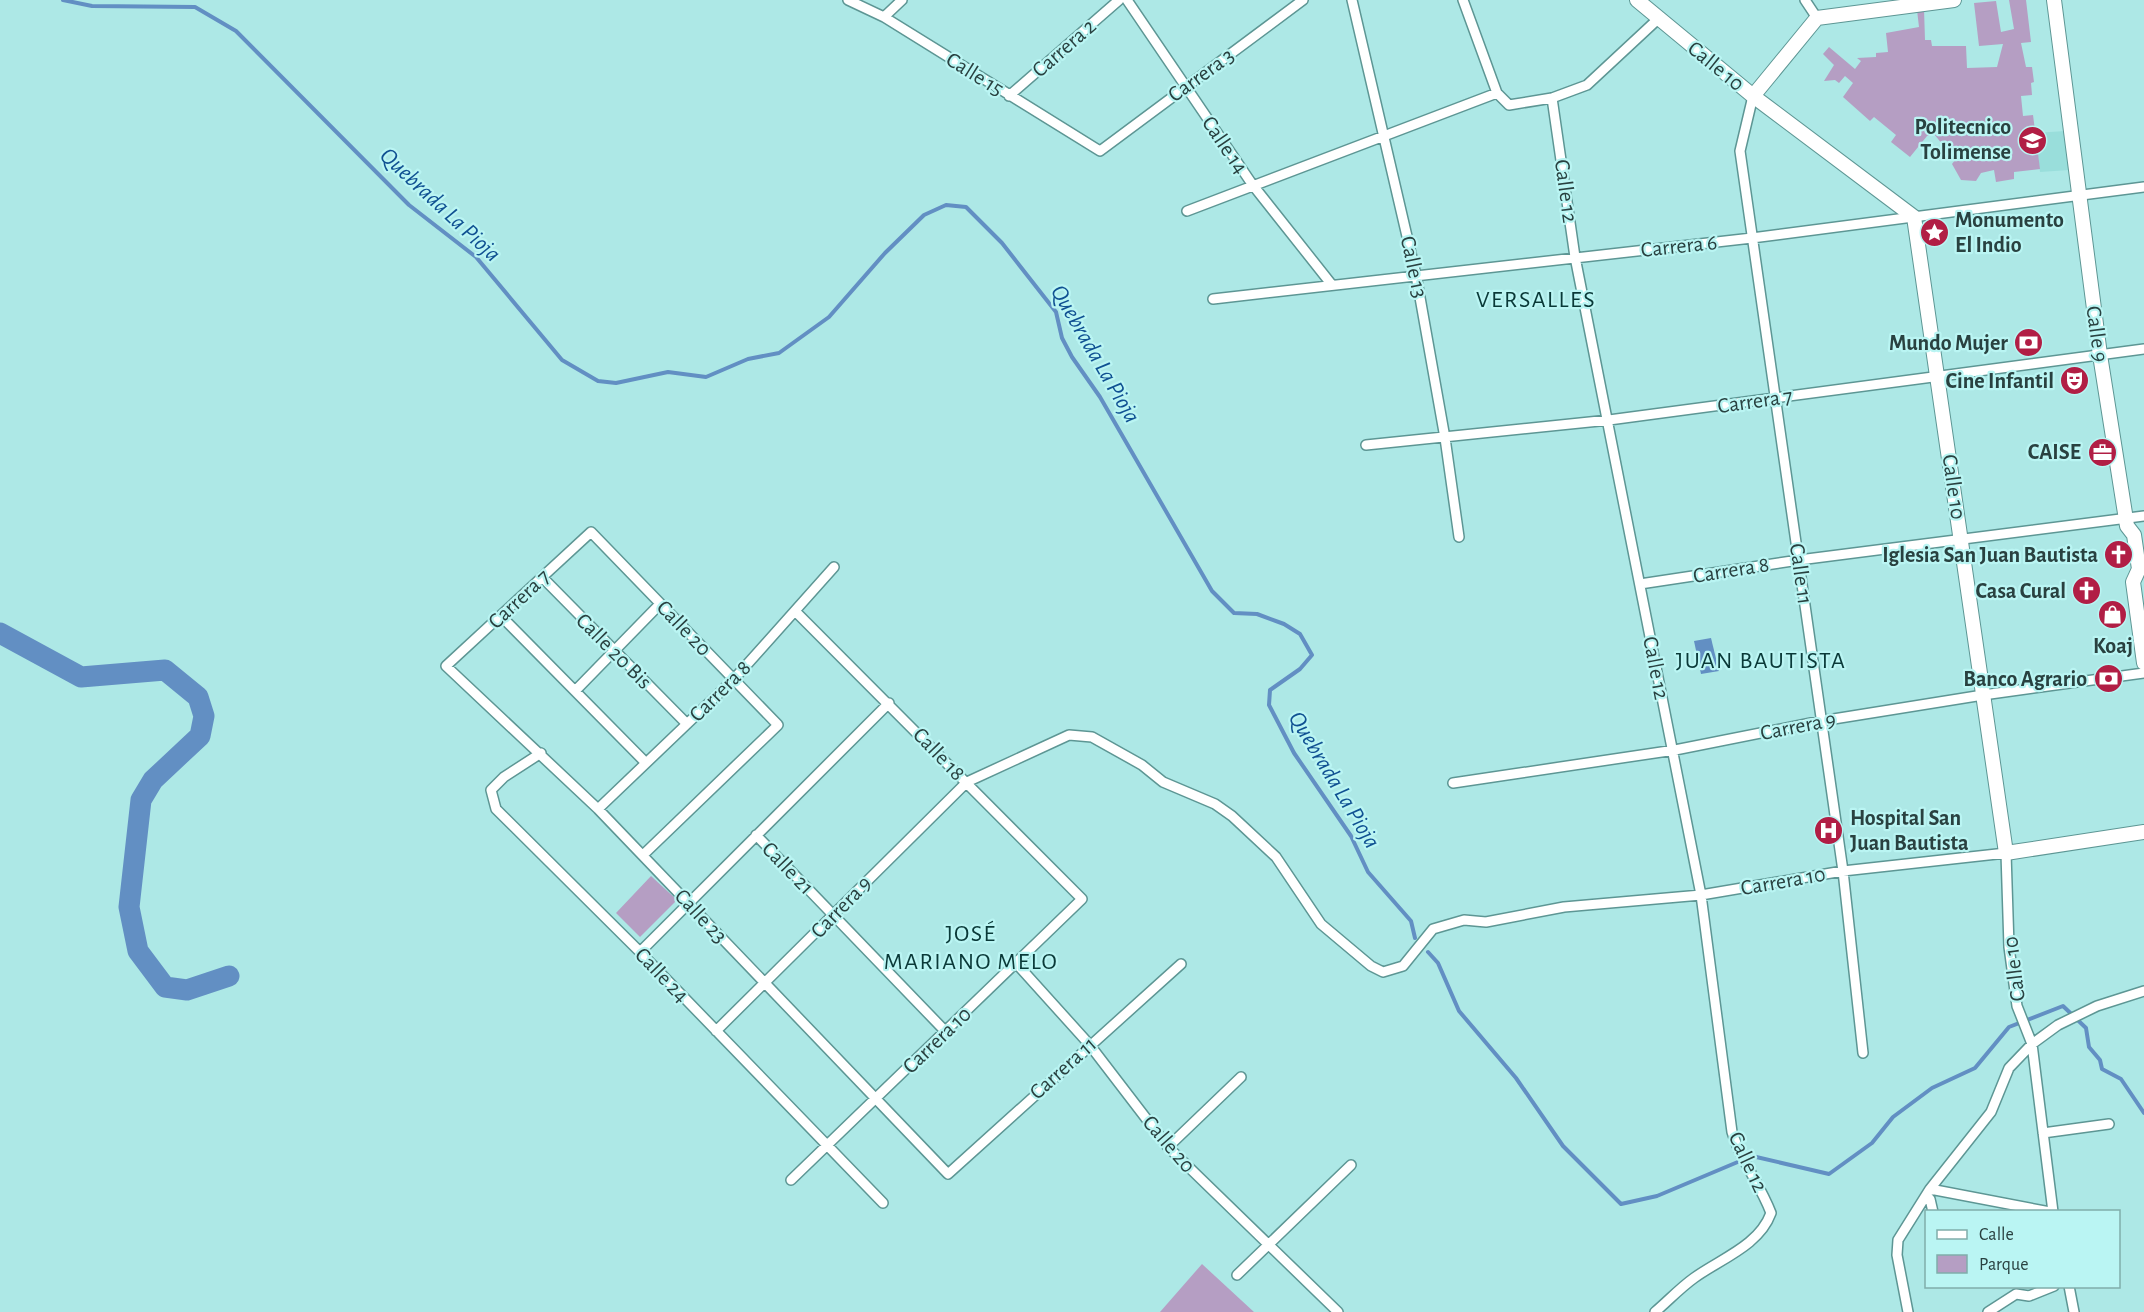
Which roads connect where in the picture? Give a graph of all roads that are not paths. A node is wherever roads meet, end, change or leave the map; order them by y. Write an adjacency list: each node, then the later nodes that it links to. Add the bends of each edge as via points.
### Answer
1 (848, 0): 12 (street, Calle 15)
2 (902, 0): 12 (street)
3 (1119, 0): 17 (street, Carrera 2)
4 (1127, 0): 15 (street, Calle 14)
5 (1303, 0): 15 (street, Carrera 3)
6 (1352, 0): 20 (street, Calle 13)
7 (1463, 0): 16 (street)
8 (1637, 0): 14 (main road, Calle 10)
9 (1804, 0): 13 (street)
10 (1954, 0): 13 (main road)
11 (2054, 0): 24 (main road, Calle 9)
12 (884, 17): 17 (street, Calle 15)
13 (1817, 18): 18 (main road)
14 (1658, 19): 18 (main road, Calle 10); 19 (street, via 1587,85)
15 (1185, 85): 21 (street, Carrera 3); 22 (street, Calle 14)
16 (1497, 93): 19 (street, via 1509,105); 20 (street)
17 (1009, 96): 21 (street, Calle 15)
18 (1753, 96): 26 (main road, Calle 10); 27 (street, Calle 11, via 1740,151)
19 (1552, 98): 28 (street, Calle 12)
20 (1384, 134): 22 (street); 29 (street, Calle 13)
21 (1100, 151)
22 (1252, 184): 25 (street); 30 (street, Calle 14)
23 (2144, 187): 24 (street, Carrera 6)
24 (2079, 195): 26 (street, Carrera 6); 33 (main road, Calle 9)
25 (1187, 211)
26 (1914, 217): 27 (street, Carrera 6); 34 (main road, Calle 10)
27 (1752, 238): 28 (street, Carrera 6); 35 (street, Calle 11)
28 (1575, 257): 29 (street, Carrera 6); 36 (street, Calle 12)
29 (1416, 275): 30 (street, Carrera 6); 37 (street, Calle 13)
30 (1332, 285): 31 (street, Carrera 6)
31 (1213, 299)
32 (2144, 348): 33 (street, Carrera 7)
33 (2100, 355): 34 (street, Carrera 7); 40 (main road, Calle 9)
34 (1938, 376): 35 (street, Carrera 7); 43 (main road, Calle 10)
35 (1777, 398): 36 (street, Carrera 7); 44 (street, Calle 11)
36 (1609, 420): 37 (street, Carrera 7); 47 (street, Calle 12)
37 (1445, 438): 38 (street, Carrera 7); 42 (street, Calle 13)
38 (1365, 444)
39 (2144, 516): 40 (street, Carrera 8)
40 (2126, 519): 43 (street, Carrera 8); 52 (main road, Calle 9, via 2134,534 2139,569 2133,582)
41 (591, 532): 46 (street, Carrera 7); 48 (street, Calle 20)
42 (1459, 537)
43 (1961, 539): 44 (street, Carrera 8); 57 (main road, Calle 10)
44 (1799, 560): 47 (street, Carrera 8); 59 (street, Calle 11)
45 (834, 567): 49 (street, Carrera 8)
46 (542, 578): 50 (street, Carrera 7); 51 (street, Calle 20 Bis)
47 (1640, 584): 61 (street, Calle 12)
48 (660, 604): 51 (street); 55 (street, Calle 20)
49 (795, 611): 55 (street, Carrera 8); 58 (street, Calle 18)
50 (501, 616): 53 (street, Carrera 7); 56 (street)
51 (614, 651): 56 (street); 60 (street, Calle 20 Bis)
52 (2144, 663)
53 (446, 666): 62 (street, Calle 23)
54 (2144, 673): 57 (street, Carrera 9)
55 (734, 679): 60 (street, Carrera 8); 70 (street, Calle 20, via 778,725)
56 (574, 691): 63 (street)
57 (1983, 695): 59 (street, Carrera 9); 69 (main road, Calle 10)
58 (889, 703): 64 (street, Calle 18); 68 (street)
59 (1821, 721): 61 (street, Carrera 9); 71 (street, Calle 11)
60 (687, 724): 63 (street, Carrera 8)
61 (1675, 750): 65 (street, Carrera 9); 72 (street, Calle 12)
62 (541, 753): 66 (street, Calle 23); 76 (street, Calle 24, via 490,790 496,809)
63 (646, 763): 66 (street, Carrera 8)
64 (967, 782): 72 (street, Carrera 10, via 1069,735 1092,737 1142,765 1163,782 1215,804 1249,829 1276,857 1321,924 1383,972 1403,966 1433,929 1464,920 1486,922 1564,907); 73 (street, Calle 18); 75 (street, Carrera 9)
65 (1453, 783)
66 (598, 809): 70 (street, Calle 23)
67 (2144, 832): 69 (main road, Carrera 10)
68 (756, 835): 74 (street); 75 (street, Calle 21)
69 (2006, 853): 71 (street, Carrera 10); 84 (street, Calle 10, via 2009,947 2017,1006)
70 (644, 855): 74 (street, Calle 23)
71 (1843, 871): 72 (street, Carrera 10); 85 (street, Calle 11)
72 (1701, 895): 106 (street, Calle 12, via 1732,1132 1738,1152 1761,1187 1771,1213 1761,1230 1743,1247 1694,1278)
73 (1082, 899): 77 (street, Carrera 10)
74 (689, 902): 76 (street); 79 (street, Calle 23)
75 (833, 915): 79 (street, Carrera 9); 82 (street, Calle 21)
76 (640, 952): 81 (street, Calle 24)
77 (1016, 963): 82 (street, Carrera 10); 83 (street, Calle 20)
78 (1181, 964): 83 (street, Carrera 11)
79 (765, 984): 81 (street, Carrera 9); 87 (street, Calle 23)
80 (2144, 991): 84 (street, via 2097,1006 2058,1025)
81 (716, 1031): 90 (street, Calle 24)
82 (946, 1032): 87 (street, Carrera 10)
83 (1089, 1044): 91 (street, Calle 20); 93 (street, Carrera 11)
84 (2032, 1044): 89 (street, Calle 10); 95 (street, via 2008,1068 1991,1112)
85 (1863, 1053)
86 (1241, 1077): 91 (street)
87 (876, 1100): 90 (street, Carrera 10); 93 (street, Calle 23)
88 (2109, 1124): 89 (street)
89 (2043, 1133): 99 (street, Calle 10)
90 (826, 1144): 94 (street, Carrera 10); 96 (street, Calle 24)
91 (1168, 1147): 100 (street, Calle 20)
92 (1351, 1165): 100 (street)
93 (948, 1174)
94 (791, 1180)
95 (1928, 1193): 97 (street); 98 (street); 107 (street, via 1898,1240 1897,1255)
96 (883, 1203)
97 (1933, 1210)
98 (2039, 1210)
99 (2052, 1210)
100 (1267, 1246): 101 (street); 105 (street, Calle 20)
101 (1237, 1275)
102 (2051, 1288): 104 (street, via 2029,1296)
103 (2068, 1288): 109 (street)
104 (2015, 1290): 108 (street)
105 (1338, 1312)
106 (1655, 1312)
107 (1908, 1312)
108 (1988, 1312)
109 (2074, 1312)

